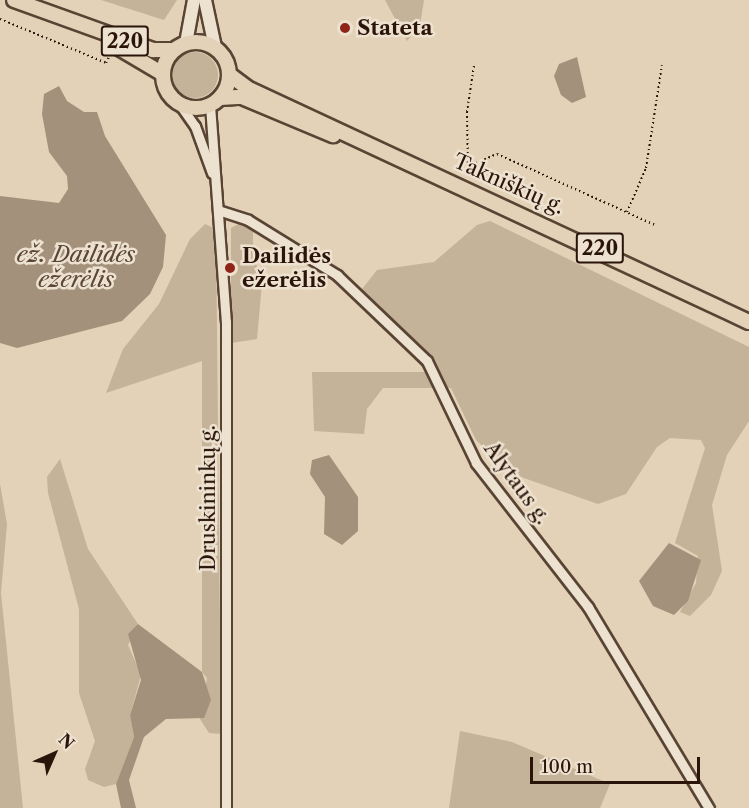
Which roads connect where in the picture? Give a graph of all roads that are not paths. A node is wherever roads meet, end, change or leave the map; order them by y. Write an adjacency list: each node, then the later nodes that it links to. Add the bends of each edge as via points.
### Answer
1 (14, 0): 4 (main road, 220)
2 (194, 0): 5 (main road)
3 (205, 0): 6 (main road)
4 (77, 26): 7 (main road, 220, via 153,50); 8 (main road, 220)
5 (186, 43): 6 (main road); 7 (main road, 220)
6 (215, 47): 9 (main road)
7 (173, 50): 8 (main road, 220)
8 (163, 74): 10 (main road, 220)
9 (230, 75): 11 (main road); 12 (main road, 220)
10 (178, 102): 11 (main road, 220); 13 (street, via 195,126)
11 (215, 102): 12 (main road, 220, via 242,97); 13 (street)
12 (380, 151): 15 (main road, Takniškių g. / 220)
13 (218, 189): 14 (street, Druskininkų g.)
14 (221, 211): 16 (street, Druskininkų g.); 17 (street, Alytaus g., via 248,220 337,275 427,361 476,463 588,607)
15 (749, 321)
16 (226, 808)
17 (709, 808)

